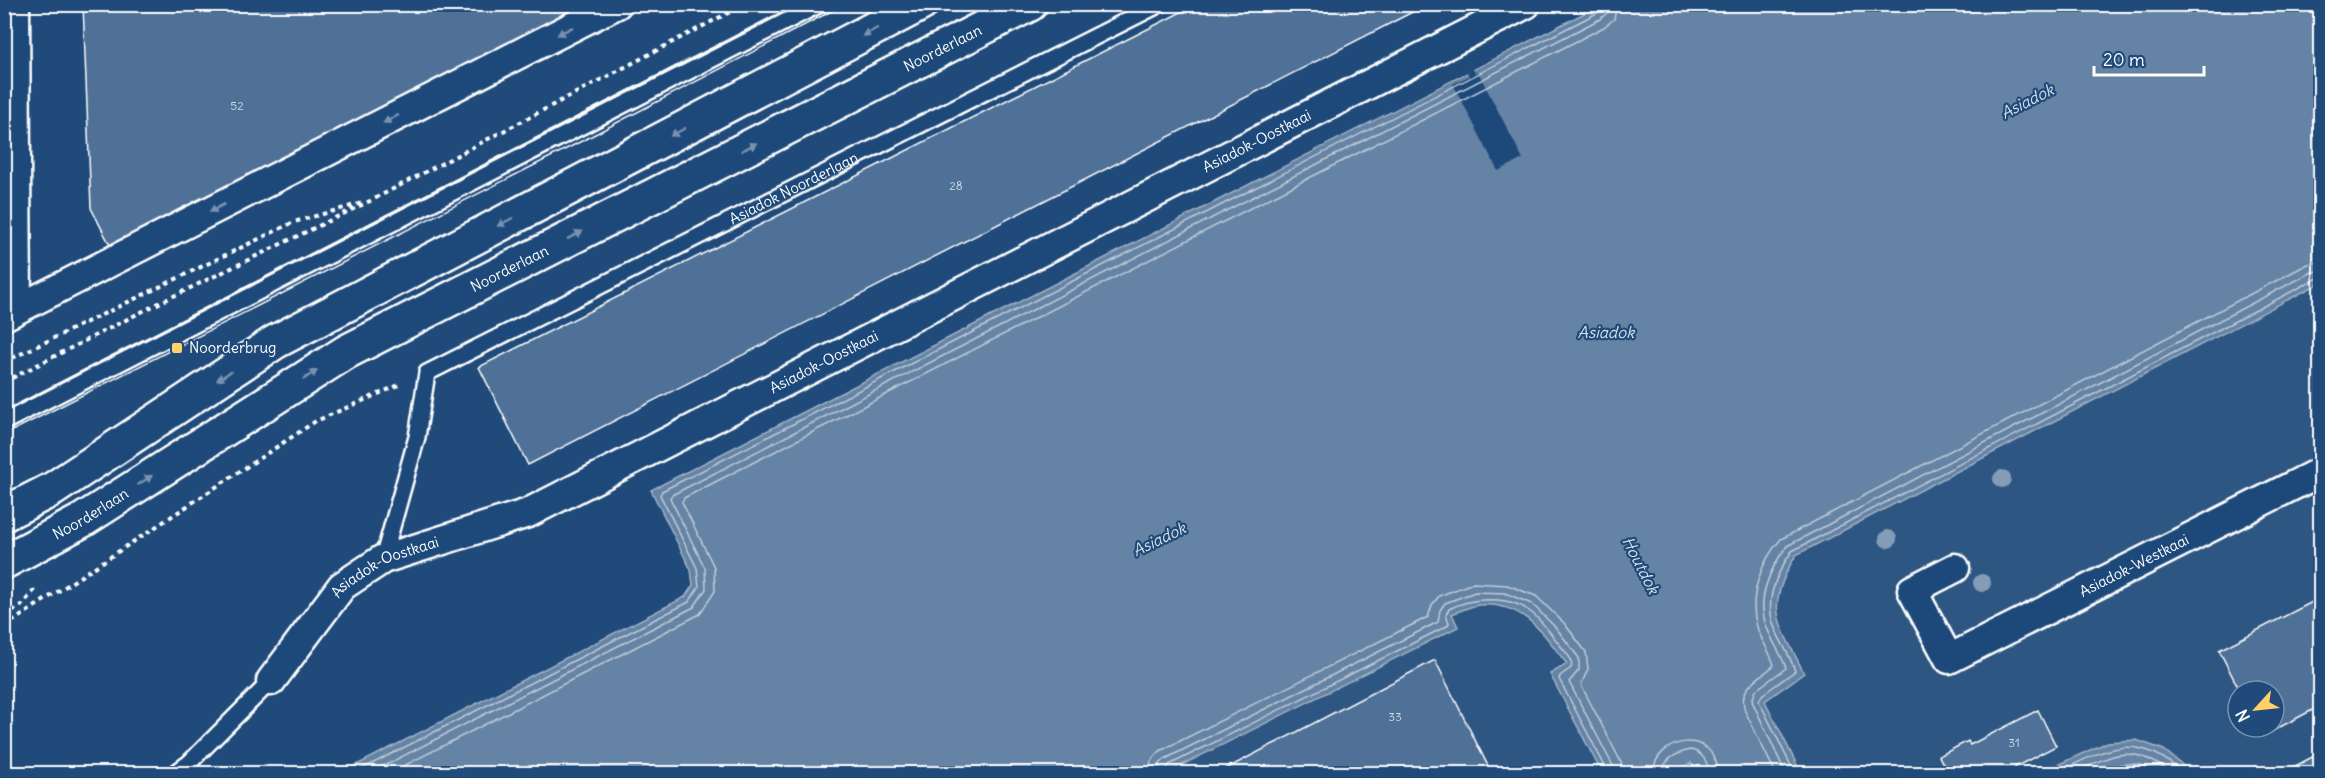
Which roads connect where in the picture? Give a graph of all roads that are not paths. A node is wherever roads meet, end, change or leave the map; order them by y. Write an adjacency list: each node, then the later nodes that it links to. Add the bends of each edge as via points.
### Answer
1 (15, 4): 8 (street)
2 (617, 4): 8 (street, one-way to 8)
3 (820, 4): 9 (lane)
4 (921, 4): 11 (main road, one-way to 11, via 275,342 53,489)
5 (1030, 4): 13 (main road, Noorderlaan, one-way to 5, via 83,520 346,352)
6 (1160, 4): 12 (lane, Asiadok Noorderlaan, via 427,373 417,437)
7 (1526, 4): 12 (street, Asiadok-Oostkaai, via 528,513)
8 (11, 313)
9 (4, 422)
10 (2320, 472): 14 (street, Asiadok-Westkaai, via 1949,659 1912,590)
11 (4, 514)
12 (383, 559): 15 (street, Asiadok-Oostkaai, via 342,586)
13 (4, 562)
14 (1955, 568)
15 (271, 681): 16 (lane, Asiadok-Oostkaai)
16 (174, 774)

